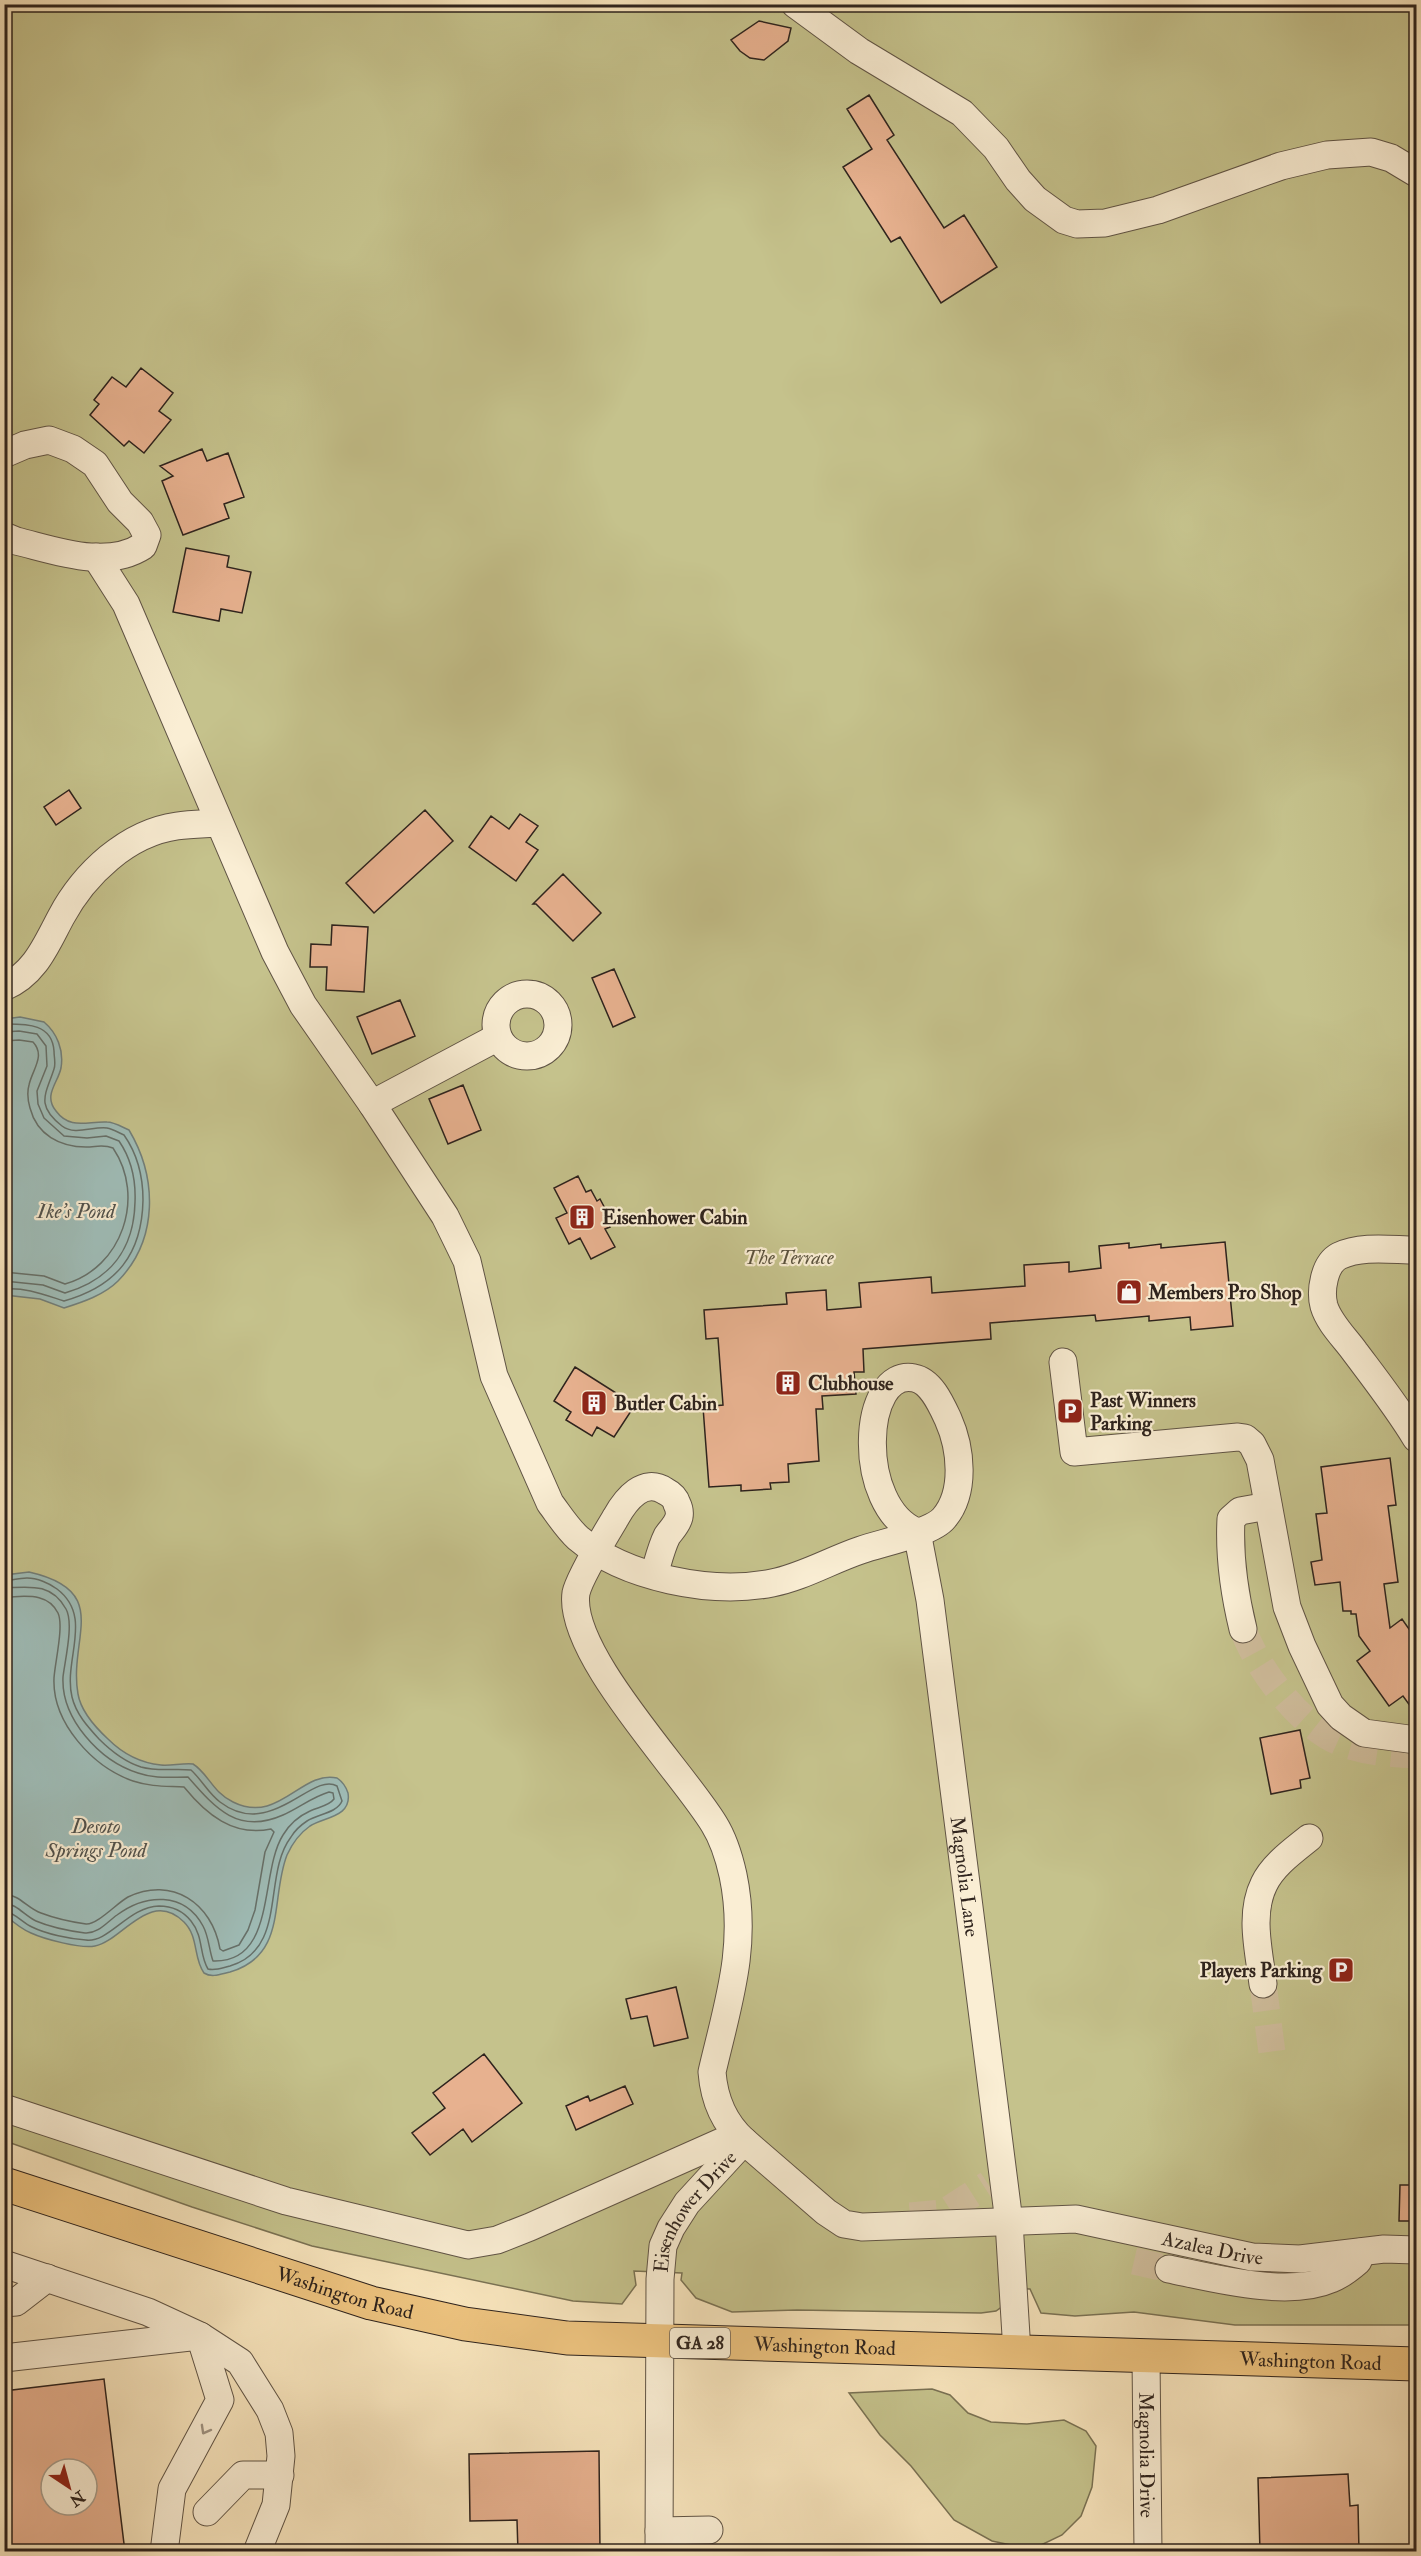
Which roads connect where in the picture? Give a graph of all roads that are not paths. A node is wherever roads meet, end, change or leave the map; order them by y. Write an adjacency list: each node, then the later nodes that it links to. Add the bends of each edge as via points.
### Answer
1 (795, 4): 2 (street, via 859,51 962,113 996,148 1035,199 1064,220 1077,224 1105,223 1158,210 1281,166 1327,154 1371,152 1391,158)
2 (1416, 173)
3 (4, 454): 5 (street, via 49,440 73,449 95,464 147,535 142,546 130,552)
4 (4, 536): 5 (street)
5 (96, 558): 6 (street, via 126,604)
6 (219, 823): 7 (street, via 176,826 149,834 101,865 63,914 40,959); 9 (street, via 275,952 303,1005)
7 (4, 987)
8 (498, 1037): 9 (street)
9 (372, 1104): 15 (street, via 445,1216 467,1261 494,1376 550,1503 577,1537)
10 (1416, 1250): 12 (street, via 1358,1250 1339,1256 1331,1262 1325,1276 1323,1300)
11 (1063, 1362): 13 (street, via 1074,1452 1245,1438 1260,1460)
12 (1416, 1438)
13 (1268, 1506): 17 (street, via 1240,1511 1231,1519 1229,1546 1234,1595); 18 (street, via 1287,1607 1330,1705 1364,1733)
14 (917, 1532): 14 (street, via 888,1509 872,1456 874,1426 884,1393 894,1381 907,1377 920,1380 938,1400 951,1426 959,1460 958,1483 950,1510 931,1529); 16 (street, via 762,1585 720,1586); 24 (street, Magnolia Lane, via 930,1600)
15 (597, 1552): 16 (street); 16 (street, via 630,1497 641,1488 661,1488 676,1499 679,1516); 22 (street, via 576,1594 576,1606 594,1657 715,1825 727,1849 740,1919 737,1966 712,2072 719,2106)
16 (654, 1575)
17 (1243, 1629)
18 (1416, 1740)
19 (1309, 1838): 20 (street, via 1284,1858 1264,1884 1255,1917)
20 (1263, 1984)
21 (4, 2108): 22 (street, via 286,2200 468,2245 497,2240)
22 (741, 2138): 24 (street, Eisenhower Drive, via 844,2224 862,2227); 32 (street, Eisenhower Drive, via 687,2203 663,2246)
23 (4, 2184): 32 (main road, Washington Road / GA 28, via 371,2303 465,2324 567,2338)
24 (1009, 2222): 26 (street, Azalea Drive, via 1076,2219 1252,2258 1300,2259); 33 (street, Magnolia Lane)
25 (1416, 2250): 26 (street, Azalea Drive)
26 (1361, 2252): 28 (street, via 1358,2261 1330,2280 1292,2287 1242,2284)
27 (4, 2264): 29 (street)
28 (1168, 2269)
29 (47, 2278): 30 (street, via 16,2302); 31 (street, via 148,2312)
30 (4, 2303)
31 (200, 2336): 35 (street); 37 (street, via 240,2362); 38 (street)
32 (659, 2342): 33 (main road, Washington Road / GA 28); 42 (street, Eisenhower Drive)
33 (1017, 2352): 34 (main road, Washington Road / GA 28)
34 (1146, 2357): 36 (main road, Washington Road / GA 28); 45 (street, Magnolia Drive)
35 (4, 2358)
36 (1416, 2364)
37 (256, 2384): 38 (street); 39 (street, via 279,2433)
38 (220, 2400): 43 (street, one-way to 43, via 172,2489)
39 (280, 2475): 40 (street, via 243,2475); 44 (street, via 276,2505)
40 (207, 2512)
41 (709, 2530): 42 (street)
42 (659, 2541)
43 (164, 2552)
44 (257, 2552)
45 (1148, 2552)

